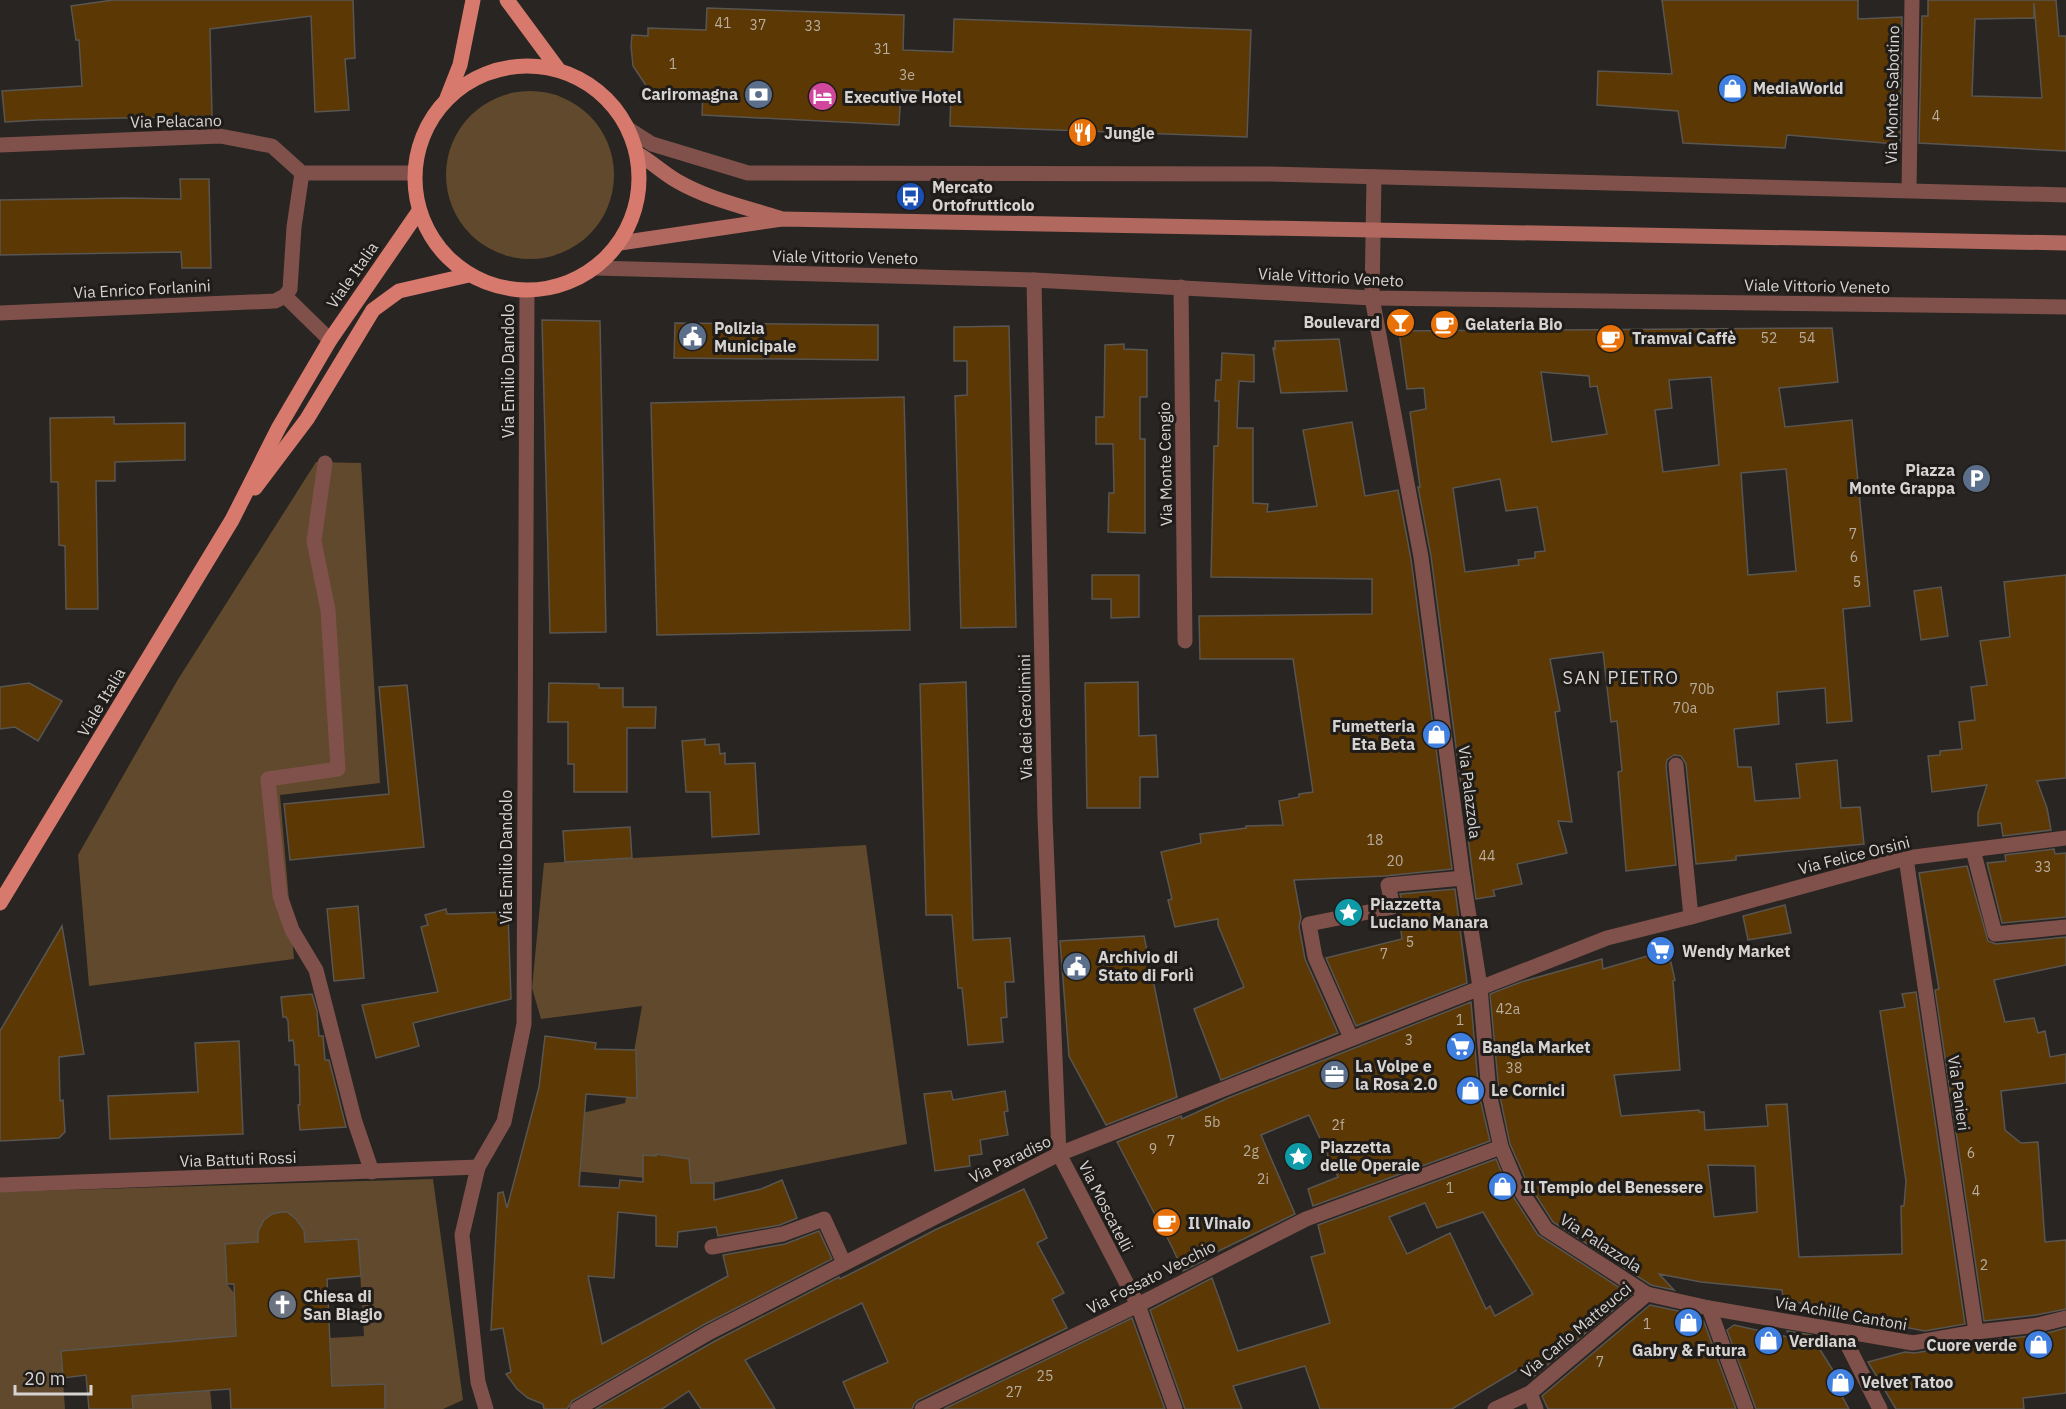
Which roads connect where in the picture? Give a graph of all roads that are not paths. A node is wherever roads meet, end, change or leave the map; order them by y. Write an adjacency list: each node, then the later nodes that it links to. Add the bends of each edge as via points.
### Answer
1 (473, 0): 5 (main road, via 460,65)
2 (507, 0): 4 (main road)
3 (1912, 0): 12 (street, Via Monte Sabotino)
4 (558, 69): 5 (main road, via 528,65 499,69 471,81); 6 (main road, via 588,82 612,103)
5 (447, 99): 10 (main road, via 430,121 419,146)
6 (630, 130): 8 (main road); 11 (street, via 652,144 748,173)
7 (0, 145): 9 (street, Via Pelacano, via 220,136 272,146)
8 (638, 154): 15 (main road, via 677,181 703,193); 17 (main road, via 640,185 634,215)
9 (302, 173): 10 (street); 24 (street, via 290,289)
10 (414, 173): 14 (main road)
11 (1374, 177): 12 (street); 16 (street, Via Palazzola)
12 (1909, 190): 13 (street)
13 (2066, 195)
14 (419, 211): 20 (main road, via 430,237 447,258); 28 (main road, Viale Italia)
15 (782, 219): 16 (main road); 17 (main road)
16 (1374, 230): 18 (main road); 25 (street, Via Palazzola)
17 (620, 243): 19 (main road)
18 (2066, 243)
19 (595, 268): 21 (street, Viale Vittorio Veneto); 23 (main road, via 563,285)
20 (469, 275): 23 (main road, via 497,287); 30 (main road, Viale Italia, via 399,291 373,310 307,419)
21 (1034, 280): 22 (street, Viale Vittorio Veneto); 43 (street, Via dei Gerolimini, via 1045,818)
22 (1180, 287): 25 (street, Viale Vittorio Veneto); 31 (street, Via Monte Cengio)
23 (526, 291): 44 (street, Via Emilio Dandolo, via 524,1024 504,1122)
24 (285, 296): 27 (street, Via Enrico Forlanini, via 275,301); 28 (street)
25 (1372, 298): 26 (street, Viale Vittorio Veneto); 36 (street, Via Palazzola, via 1421,557)
26 (2066, 307)
27 (0, 314)
28 (330, 340): 30 (main road, Viale Italia, via 279,427)
29 (325, 463): 45 (street, via 314,541 328,610 338,769 268,779 280,896 292,930 316,970 355,1122)
30 (232, 520): 37 (main road, Viale Italia)
31 (1185, 641)
32 (1676, 765): 38 (street)
33 (2066, 838): 34 (street, Via Felice Orsini)
34 (1973, 850): 35 (street, Via Felice Orsini); 39 (street, via 1995,934)
35 (1906, 858): 38 (street, Via Felice Orsini); 54 (street, Via Panieri)
36 (1463, 878): 40 (street, Via Palazzola); 41 (street, via 1388,885 1393,908 1310,924 1315,957)
37 (0, 903)
38 (1690, 917): 40 (street, Via Felice Orsini, via 1607,938)
39 (2066, 927)
40 (1480, 987): 41 (street, Via Paradiso); 42 (street, Via Palazzola, via 1489,1093)
41 (1351, 1038): 43 (street, Via Paradiso)
42 (1501, 1147): 49 (street, Via Palazzola, via 1517,1185 1546,1229); 50 (street, Via Fossato Vecchio, via 1306,1220)
43 (1059, 1154): 48 (street, Via Paradiso); 50 (street, Via Moscatelli)
44 (478, 1167): 45 (street, Via Battuti Rossi); 56 (street, Via Emilio Dandolo, via 462,1235 478,1382)
45 (372, 1172): 46 (street, Via Battuti Rossi)
46 (0, 1185)
47 (712, 1247): 48 (street, via 783,1234 824,1220)
48 (844, 1263): 57 (street, Via Paradiso, via 710,1332)
49 (1647, 1294): 51 (street, Via Achille Cantoni); 55 (street, Via Carlo Matteucci)
50 (1138, 1305): 58 (street, Via Fossato Vecchio); 59 (street, Via Moscatelli)
51 (1709, 1308): 53 (street, Via Achille Cantoni); 62 (street)
52 (2066, 1318): 54 (street, Via Achille Cantoni)
53 (1841, 1332): 54 (street, Via Achille Cantoni, via 1913,1343); 63 (street)
54 (1976, 1332)
55 (1530, 1393): 60 (street, Via Carlo Matteucci); 61 (street)
56 (486, 1409)
57 (577, 1409)
58 (922, 1409)
59 (1174, 1409)
60 (1494, 1409)
61 (1536, 1409)
62 (1746, 1409)
63 (1880, 1409)

